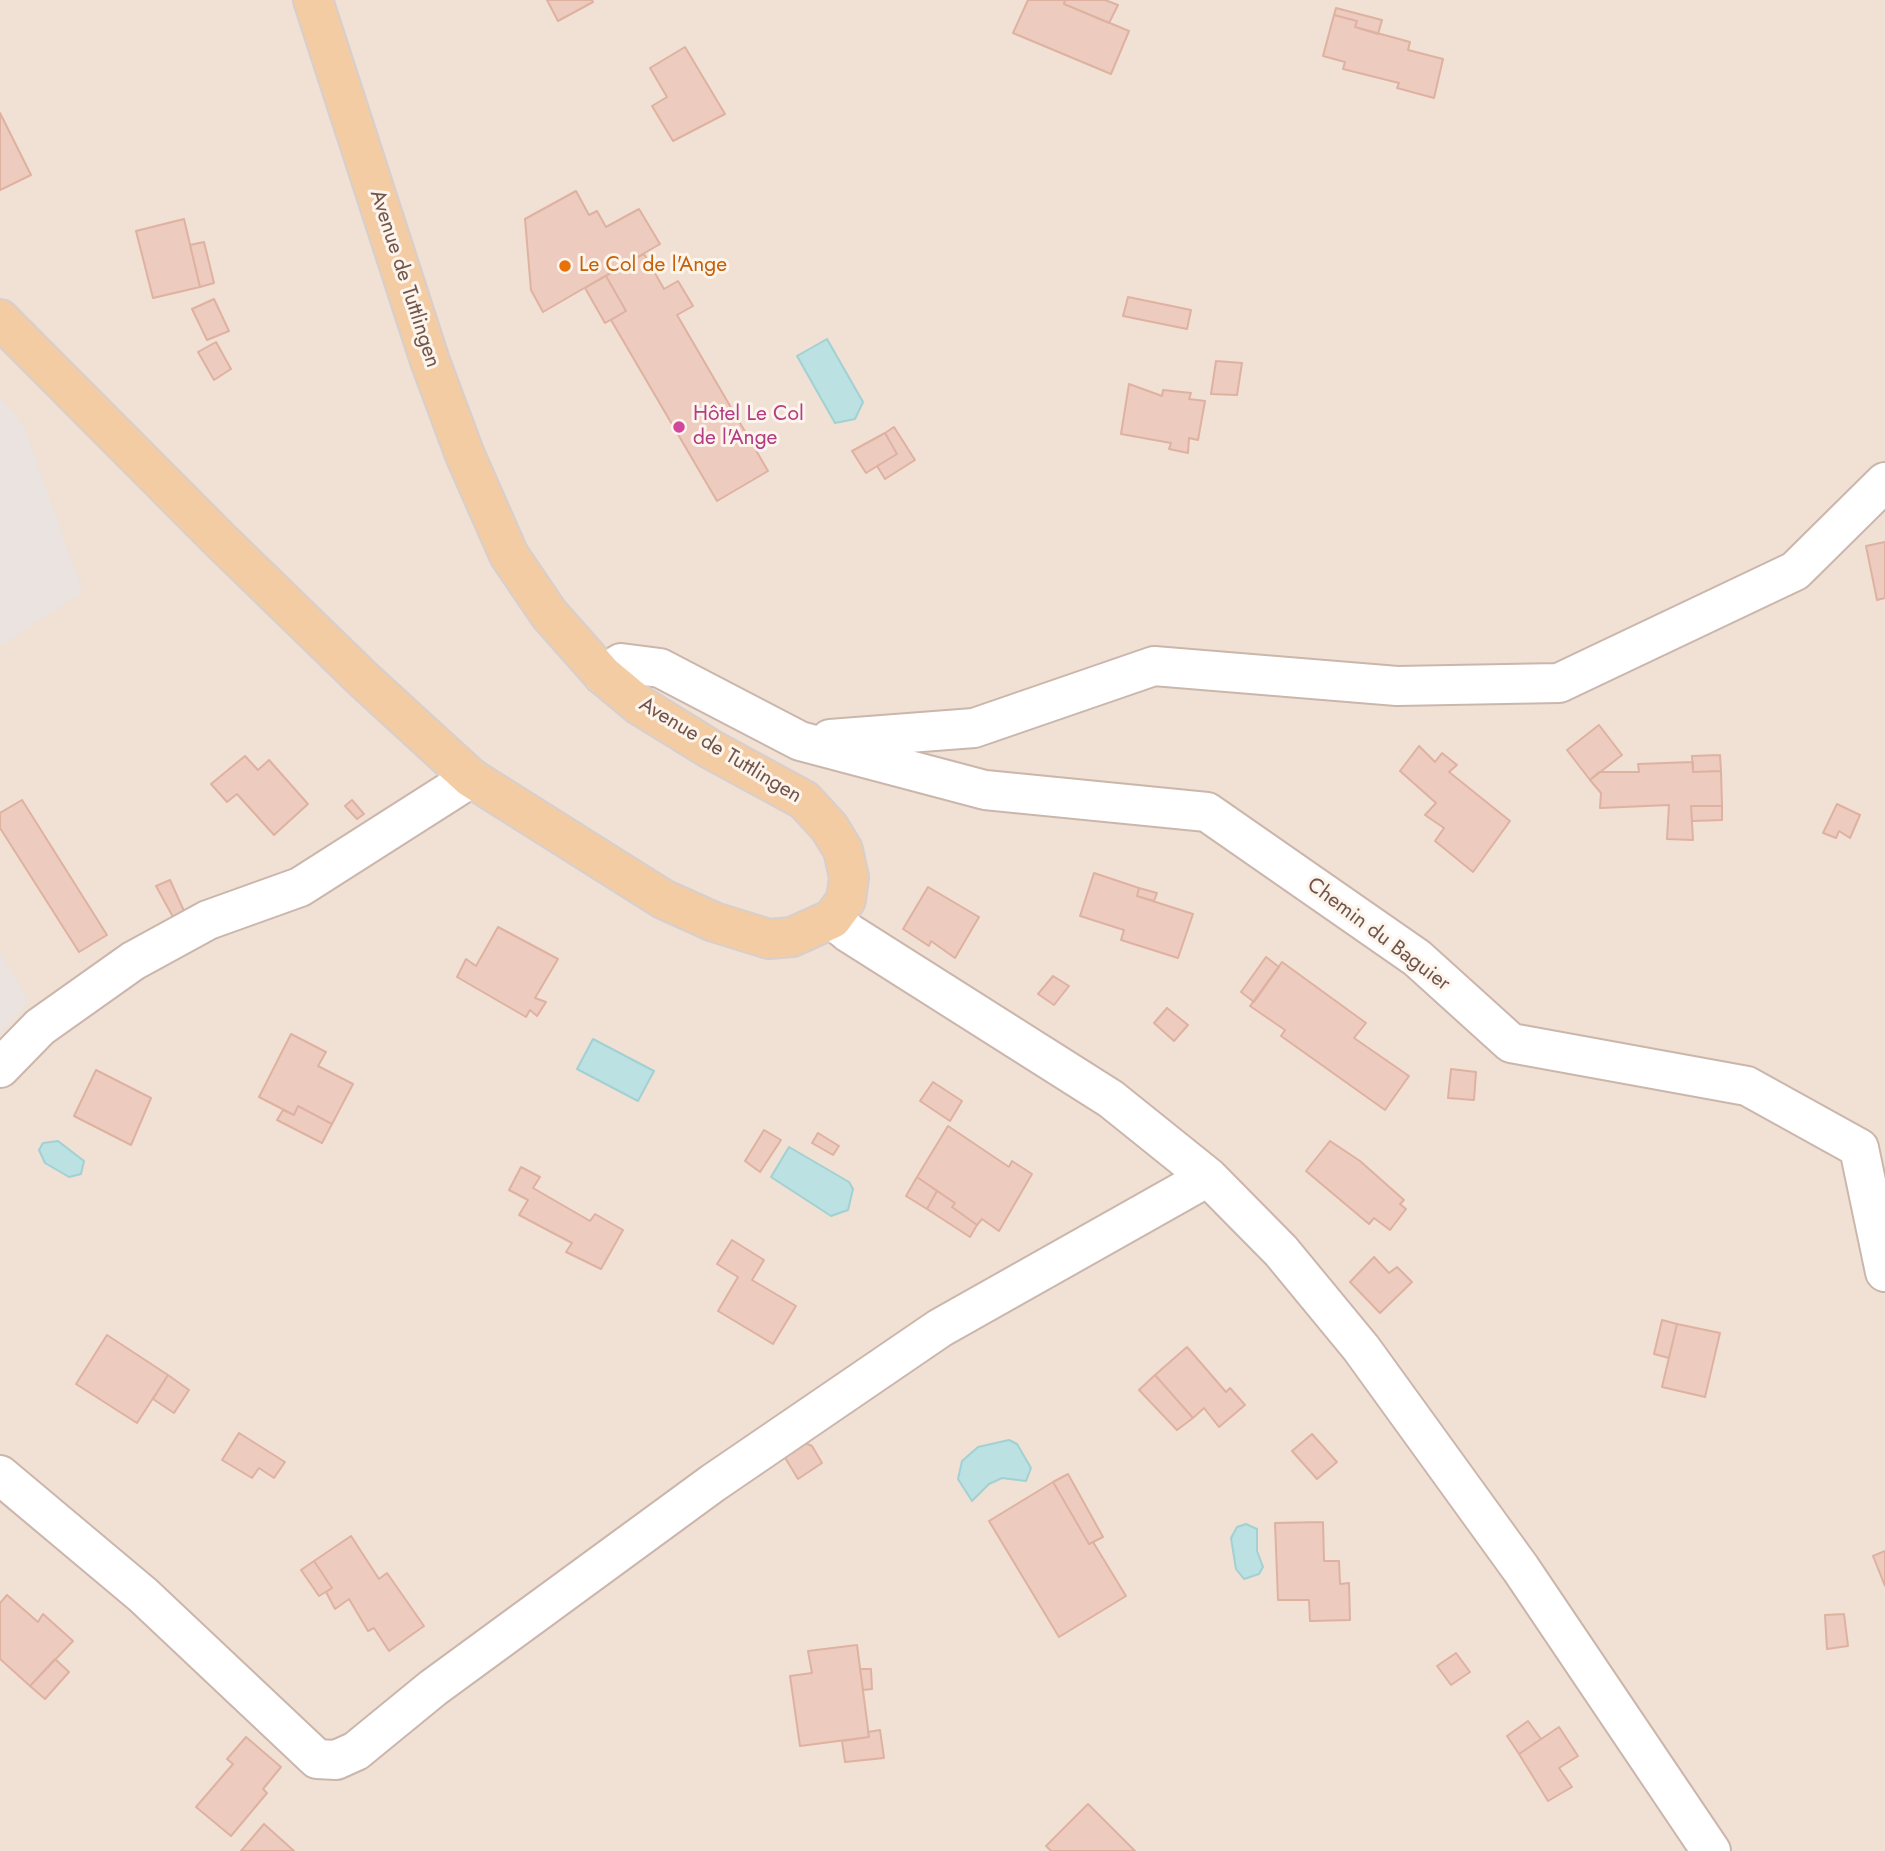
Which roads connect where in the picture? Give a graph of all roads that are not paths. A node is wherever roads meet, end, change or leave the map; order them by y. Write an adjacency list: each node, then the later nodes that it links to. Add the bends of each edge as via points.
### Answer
1 (313, 0): 4 (main road, Avenue de Tuttlingen, via 465,456 509,555 549,614)
2 (0, 318): 6 (main road, via 363,680)
3 (1885, 482): 5 (street, via 1795,570 1559,683 1397,686 1154,666 974,728)
4 (603, 675): 5 (street, Chemin du Baguier, via 621,663 660,668); 7 (main road, Avenue de Tuttlingen, via 639,705 804,800 830,827 843,850 849,877 846,900)
5 (800, 741): 10 (street, Chemin du Baguier, via 985,790 1207,812 1416,958 1511,1043 1747,1086 1859,1148)
6 (471, 778): 7 (main road, via 663,899 714,922 769,939 792,937); 8 (street, via 300,887 208,920 133,961 40,1027)
7 (832, 919): 9 (street, via 1111,1099)
8 (0, 1068)
9 (1208, 1177): 11 (street, via 940,1328 713,1483 433,1688 356,1751 335,1760 317,1759 143,1595); 12 (street, via 1281,1251 1362,1348 1521,1569)
10 (1885, 1272)
11 (0, 1475)
12 (1711, 1851)

